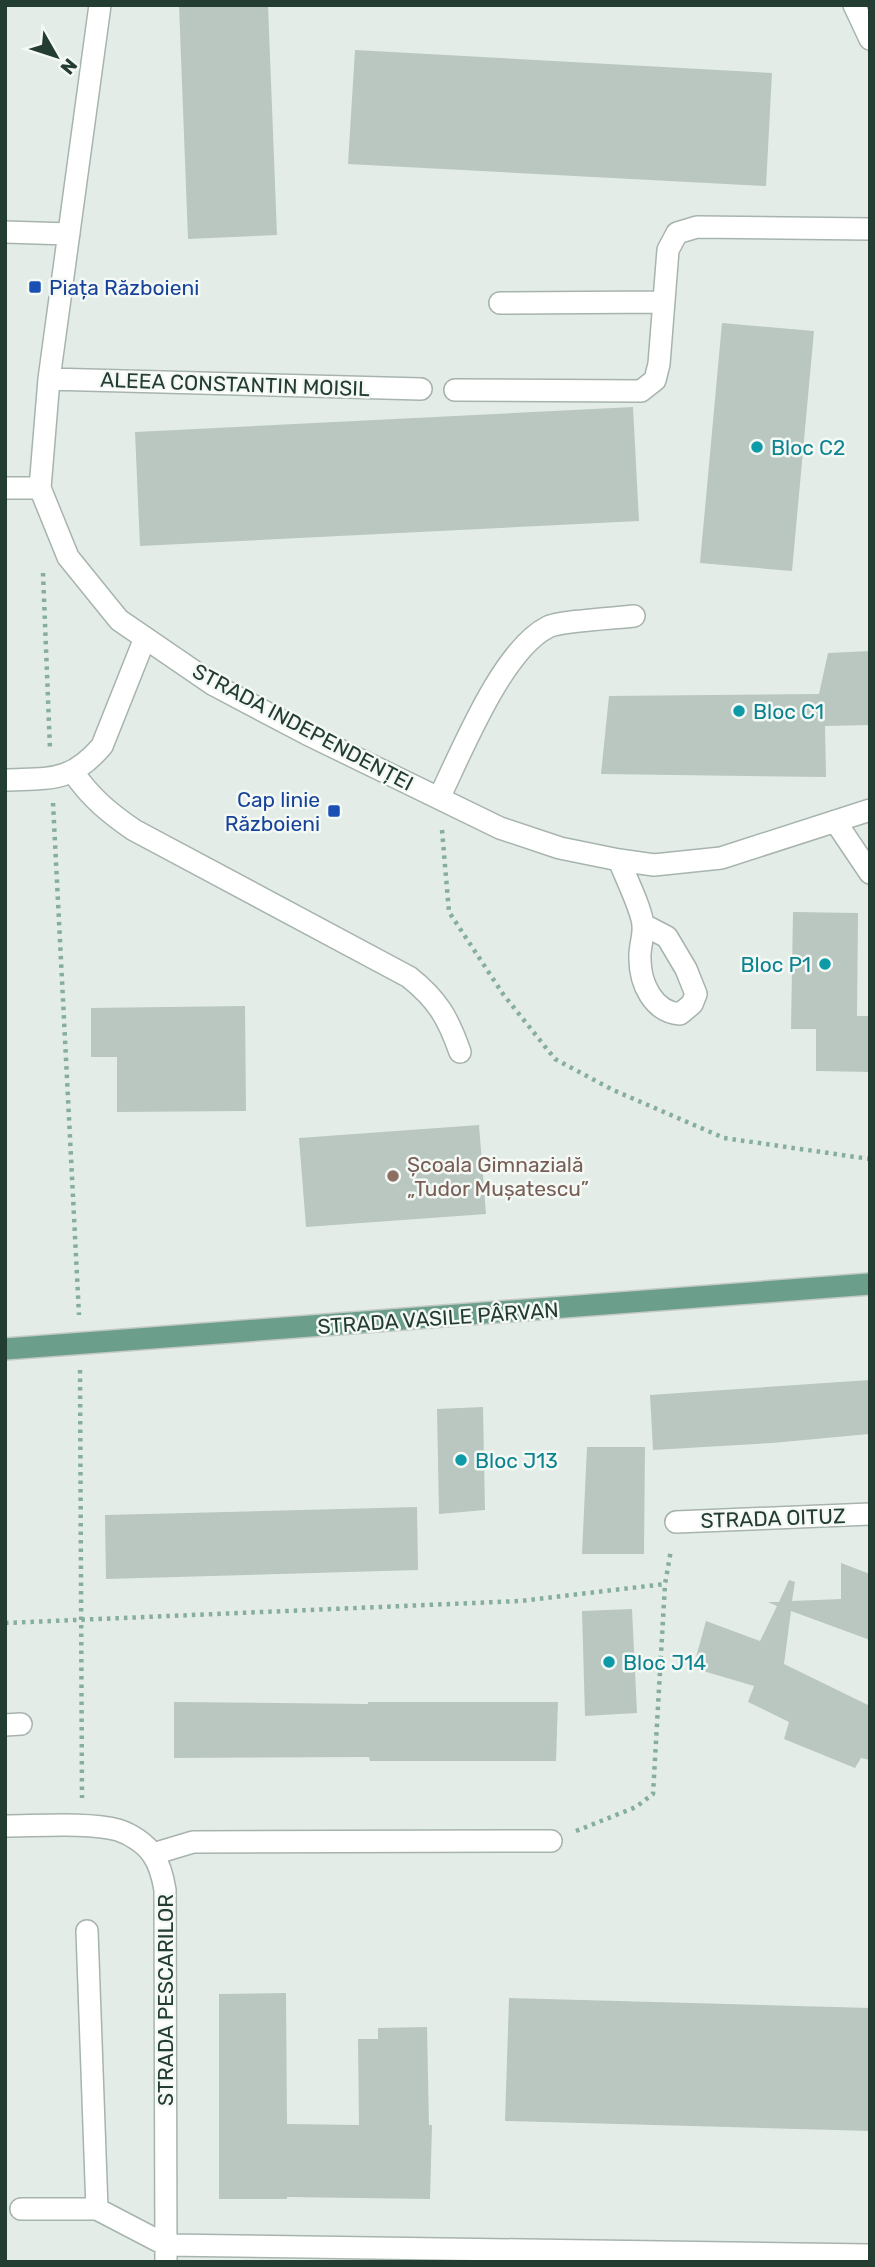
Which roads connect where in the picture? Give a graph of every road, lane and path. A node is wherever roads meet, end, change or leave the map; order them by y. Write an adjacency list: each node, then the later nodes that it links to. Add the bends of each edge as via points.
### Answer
1 (100, 5): 6 (street, STRADA INDEPENDENȚEI)
2 (854, 5): 3 (street)
3 (870, 39)
4 (870, 229): 7 (street, via 697,227 677,233 668,250)
5 (5, 232): 6 (street)
6 (69, 233): 9 (street, STRADA INDEPENDENȚEI)
7 (664, 302): 8 (street); 11 (street, via 655,380 640,391)
8 (500, 303)
9 (49, 379): 10 (street, ALEEA CONSTANTIN MOISIL); 13 (street, STRADA INDEPENDENȚEI)
10 (421, 389)
11 (455, 390)
12 (5, 488): 13 (street)
13 (40, 488): 16 (street, STRADA INDEPENDENȚEI, via 68,557 119,620)
14 (42, 566): 18 (path)
15 (634, 616): 20 (street, via 550,625 522,647 498,680)
16 (145, 638): 17 (street, via 102,746); 20 (street, STRADA INDEPENDENȚEI, via 214,685)
17 (73, 772): 18 (street); 26 (street, via 107,812 134,830 409,977 436,1002)
18 (51, 778): 19 (street); 29 (path)
19 (5, 780)
20 (439, 798): 23 (street, STRADA INDEPENDENȚEI, via 500,828 560,848); 27 (path, via 449,912 503,994 555,1059 613,1090 724,1138)
21 (870, 810): 22 (street, STRADA INDEPENDENȚEI)
22 (835, 821): 23 (street, STRADA INDEPENDENȚEI, via 721,859 654,865); 24 (street)
23 (619, 860): 25 (street)
24 (870, 873)
25 (644, 925)
26 (460, 1052)
27 (870, 1159)
28 (870, 1284): 29 (main road, STRADA VASILE PÂRVAN)
29 (80, 1344): 30 (main road, STRADA VASILE PÂRVAN); 34 (path)
30 (5, 1349)
31 (870, 1514): 32 (street, STRADA OITUZ)
32 (676, 1522): 33 (path)
33 (665, 1584): 34 (path, via 520,1601); 38 (path, via 653,1794 636,1807)
34 (80, 1619): 35 (path); 37 (path)
35 (5, 1623)
36 (5, 1826): 37 (street)
37 (83, 1827): 39 (street, via 118,1830)
38 (551, 1841): 39 (street, via 193,1842)
39 (153, 1854): 43 (street, STRADA PESCARILOR, via 165,1890)
40 (87, 1930): 42 (street)
41 (21, 2209): 42 (street)
42 (97, 2209): 43 (street)
43 (166, 2253): 44 (street)
44 (870, 2255)

